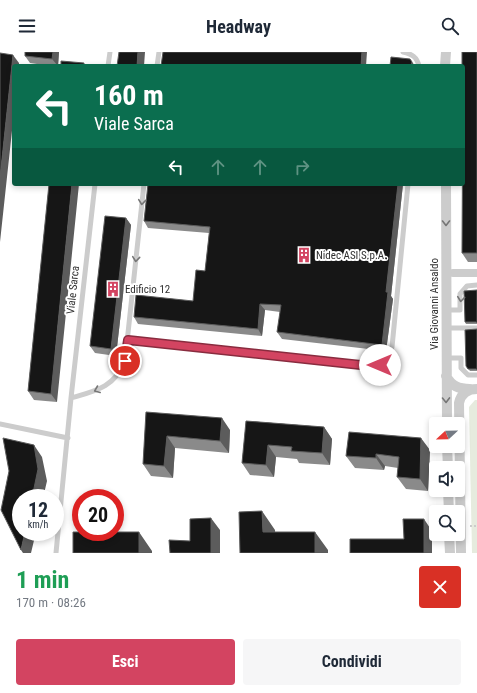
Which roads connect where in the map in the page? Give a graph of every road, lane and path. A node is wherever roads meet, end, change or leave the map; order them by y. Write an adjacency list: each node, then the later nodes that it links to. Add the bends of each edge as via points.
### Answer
1 (110, 52): 5 (lane)
2 (159, 52): 6 (lane)
3 (403, 52): 7 (lane, via 413,54)
4 (446, 52): 8 (street)
5 (108, 64)
6 (157, 64)
7 (418, 64)
8 (445, 64)
9 (95, 186): 24 (lane, Viale Sarca)
10 (144, 186): 19 (lane, one-way to 19)
11 (408, 186): 19 (lane, via 392,347 388,358 380,365)
12 (446, 186): 16 (street, Via Giovanni Ansaldo, one-way to 16)
13 (453, 273): 14 (street)
14 (477, 273)
15 (477, 285): 16 (lane, one-way to 16, via 467,286 460,294 460,310)
16 (446, 310): 17 (street, Via Giovanni Ansaldo)
17 (446, 328): 18 (lane); 20 (street, Via Giovanni Ansaldo)
18 (477, 328)
19 (128, 340): 24 (lane, one-way to 24, via 125,361 115,378 99,389)
20 (446, 358): 21 (lane, via 461,358 461,368 468,375); 22 (street, Via Giovanni Ansaldo)
21 (477, 375)
22 (446, 376): 23 (street, via 461,389); 25 (street, Via Giovanni Ansaldo, one-way to 25)
23 (474, 389): 31 (street, via 462,396 459,408)
24 (71, 398): 27 (lane, Viale Sarca)
25 (447, 417)
26 (0, 424): 27 (lane)
27 (68, 438): 29 (lane, Viale Sarca)
28 (449, 541): 30 (street)
29 (56, 553)
30 (450, 553)
31 (461, 553)

